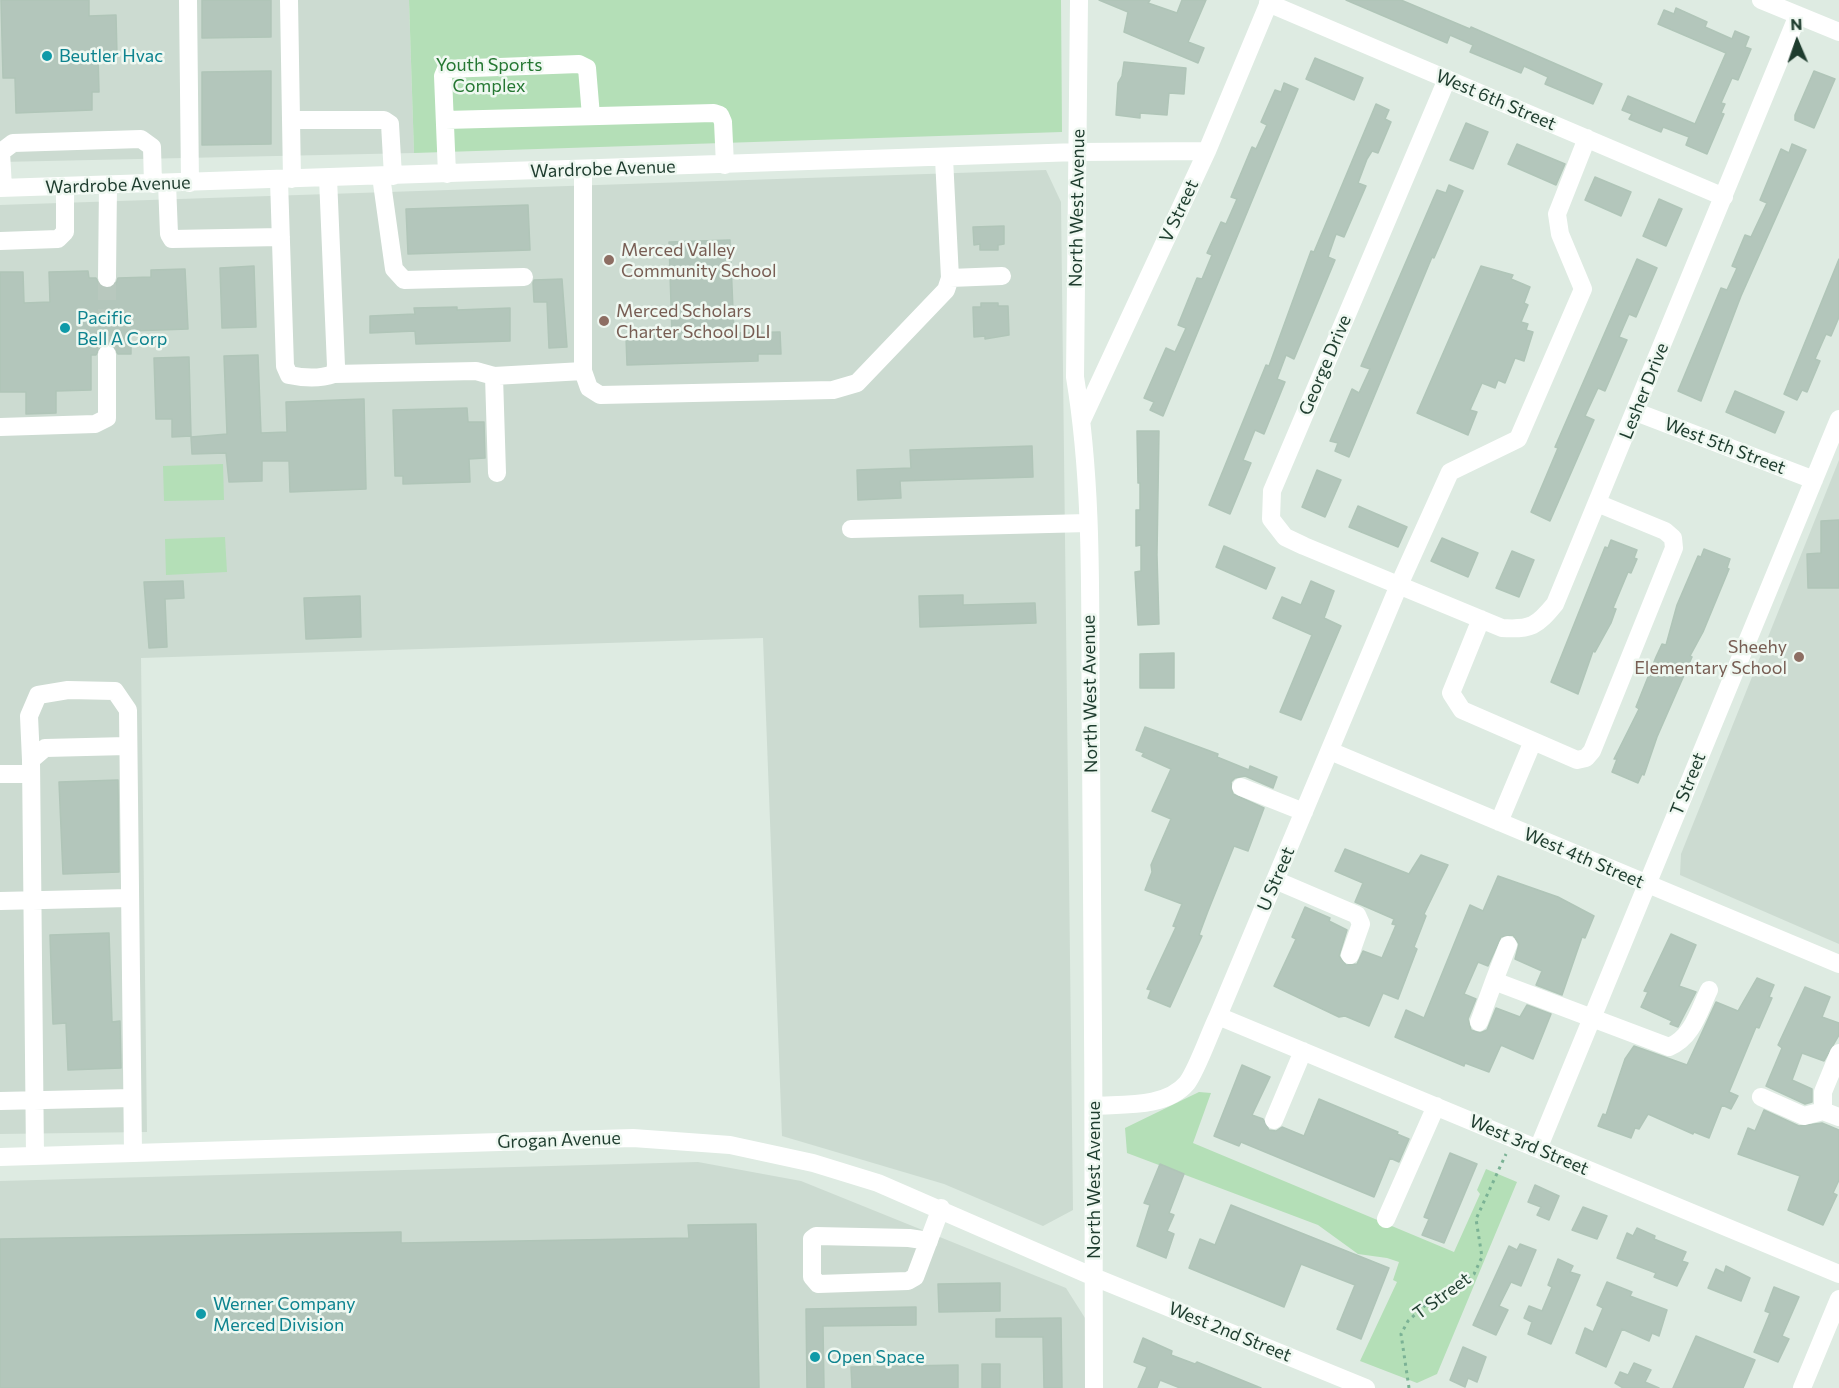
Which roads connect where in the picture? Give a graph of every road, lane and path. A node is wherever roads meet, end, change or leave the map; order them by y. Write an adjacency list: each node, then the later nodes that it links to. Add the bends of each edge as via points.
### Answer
1 (188, 0): 23 (street)
2 (289, 0): 10 (street)
3 (1079, 0): 13 (street, North West Avenue)
4 (1761, 0): 6 (street)
5 (1269, 2): 8 (street, West 6th Street); 14 (street, V Street)
6 (1798, 15): 7 (street); 27 (street, Lesher Drive)
7 (1839, 32)
8 (1447, 79): 12 (street, West 6th Street); 47 (street, George Drive, via 1272,491 1271,519 1285,537)
9 (591, 116): 11 (street); 11 (street, via 589,76 587,68 579,64 453,67 446,69 443,76); 16 (street, via 714,113 723,122)
10 (291, 120): 19 (street, via 384,120 390,124); 21 (street)
11 (445, 120): 18 (street)
12 (1587, 138): 27 (street, West 6th Street); 47 (street, U Street, via 1557,214 1560,234 1583,289 1575,310 1518,439 1450,472)
13 (1078, 152): 14 (street, Wardrobe Avenue); 15 (street, Wardrobe Avenue); 40 (street, North West Avenue, via 1075,377)
14 (1206, 152): 40 (street, V Street)
15 (944, 158): 16 (street, Wardrobe Avenue); 33 (street)
16 (725, 165): 17 (street, Wardrobe Avenue)
17 (584, 170): 18 (street, Wardrobe Avenue); 35 (street)
18 (447, 174): 19 (street, Wardrobe Avenue)
19 (387, 176): 20 (street, Wardrobe Avenue); 31 (street, via 394,269 404,280)
20 (328, 178): 21 (street, Wardrobe Avenue); 36 (street)
21 (285, 179): 23 (street, Wardrobe Avenue); 28 (street)
22 (160, 183): 23 (street, Wardrobe Avenue); 24 (street, Wardrobe Avenue); 26 (street, via 152,147 141,139 25,142 13,143 1,152); 28 (street, via 172,239)
23 (190, 183)
24 (108, 185): 25 (street, Wardrobe Avenue); 32 (street)
25 (66, 186): 26 (street, Wardrobe Avenue); 29 (street, via 65,232 58,239)
26 (1, 188)
27 (1724, 197): 38 (street, Lesher Drive)
28 (281, 237): 36 (street, via 285,366 289,375 300,377)
29 (0, 241)
30 (1002, 276): 33 (street)
31 (524, 277)
32 (107, 278)
33 (950, 278): 35 (street, via 946,290 858,383 845,389 600,395 589,388)
34 (107, 354): 41 (street, via 107,418 96,424)
35 (583, 371): 37 (street)
36 (334, 374): 37 (street, via 476,371)
37 (494, 376): 42 (street)
38 (1635, 412): 43 (street, West 5th Street); 44 (street, Lesher Drive)
39 (1839, 419): 43 (street, T Street)
40 (1082, 420): 45 (street, North West Avenue)
41 (0, 427)
42 (497, 473)
43 (1814, 480): 58 (street, T Street)
44 (1597, 503): 48 (street, Lesher Drive, via 1555,604 1542,620 1525,629 1502,628); 49 (street, via 1665,531 1674,538 1674,548 1592,750 1586,758 1577,760)
45 (1088, 523): 46 (street); 76 (street, North West Avenue)
46 (851, 529)
47 (1399, 585): 48 (street, Lesher Drive); 51 (street, U Street)
48 (1481, 619): 49 (street, via 1451,693 1454,702 1462,710)
49 (1533, 741): 56 (street)
50 (127, 746): 52 (street, via 45,748); 52 (street, via 128,710 115,691 68,690 38,695 29,716); 59 (street)
51 (1330, 751): 55 (street, U Street); 56 (street, West 4th Street)
52 (31, 767): 53 (street); 61 (street)
53 (0, 774)
54 (1241, 787): 55 (street)
55 (1304, 812): 57 (street, U Street)
56 (1499, 822): 58 (street, West 4th Street)
57 (1275, 880): 63 (street, via 1357,915 1361,924); 67 (street, U Street)
58 (1646, 884): 64 (street, West 4th Street); 68 (street, T Street)
59 (129, 898): 61 (street); 73 (street)
60 (0, 901): 61 (street)
61 (32, 901): 74 (street)
62 (1508, 945): 65 (street)
63 (1350, 955)
64 (1839, 964)
65 (1494, 981): 68 (street); 69 (street)
66 (1709, 990): 68 (street, via 1691,1027 1680,1042 1669,1047)
67 (1218, 1016): 70 (street, West 3rd Street); 76 (street, U Street, via 1187,1083 1167,1097 1143,1103)
68 (1591, 1019): 81 (street, T Street)
69 (1479, 1022)
70 (1303, 1051): 77 (street, West 3rd Street); 79 (street)
71 (1839, 1053): 78 (street, via 1822,1092)
72 (1761, 1096): 78 (street, via 1804,1116)
73 (132, 1098): 74 (street); 82 (street)
74 (33, 1100): 75 (street); 83 (street)
75 (0, 1101)
76 (1095, 1106): 89 (street, North West Avenue)
77 (1436, 1106): 80 (street, West 3rd Street); 86 (street)
78 (1831, 1114)
79 (1274, 1120)
80 (1513, 1139): 81 (street, West 3rd Street); 93 (path, T Street, via 1476,1219 1482,1257 1474,1274 1427,1304 1408,1321 1401,1334)
81 (1538, 1149): 88 (street, West 3rd Street)
82 (133, 1153): 83 (street, Grogan Avenue); 85 (street, Grogan Avenue, via 633,1138 692,1140 813,1162)
83 (35, 1155): 84 (street, Grogan Avenue)
84 (0, 1157)
85 (941, 1209): 87 (street); 89 (street, Grogan Avenue)
86 (1386, 1219)
87 (928, 1241): 87 (street, via 816,1236 812,1239 812,1277 818,1284 908,1281 915,1277)
88 (1839, 1274)
89 (1094, 1276): 91 (street, North West Avenue); 92 (street, West 2nd Street)
90 (1839, 1299): 94 (street)
91 (1094, 1388)
92 (1366, 1388)
93 (1409, 1388)
94 (1802, 1388)

